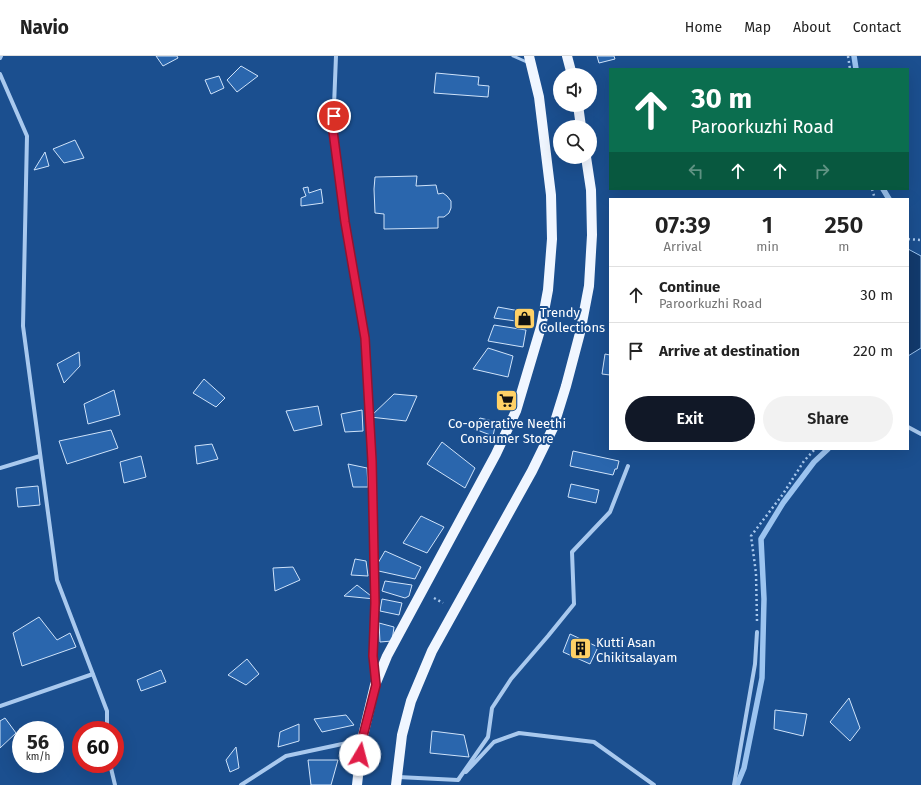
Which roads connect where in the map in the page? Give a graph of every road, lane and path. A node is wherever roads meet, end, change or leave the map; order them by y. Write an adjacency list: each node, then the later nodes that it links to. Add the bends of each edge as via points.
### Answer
1 (336, 56): 20 (street, via 333,131 366,346 372,461 375,603 373,656)
2 (513, 56): 5 (lane)
3 (567, 56): 6 (main road)
4 (848, 56): 7 (path)
5 (530, 60): 20 (main road, via 539,97 551,195 551,254 541,327 516,410 496,454 387,656)
6 (570, 68)
7 (850, 68)
8 (0, 74): 15 (street, via 27,136 23,326)
9 (587, 164): 26 (main road, via 591,190 592,235 589,286 566,386 552,428 532,471 432,651 411,700 402,736)
10 (909, 238): 11 (path)
11 (921, 240)
12 (909, 428): 13 (street)
13 (921, 434)
14 (814, 450): 18 (path, via 751,536 756,572)
15 (40, 456): 17 (street); 19 (street, via 57,580)
16 (628, 466): 25 (street, via 610,512 572,552 574,604 511,679 492,708 488,737)
17 (0, 468)
18 (757, 632): 31 (street, via 756,664)
19 (93, 674): 21 (street); 22 (street, via 107,711)
20 (376, 685): 23 (main road)
21 (0, 706)
22 (107, 721)
23 (362, 740): 28 (street, via 286,756); 29 (main road)
24 (112, 773): 27 (street)
25 (458, 780): 26 (street); 30 (street, via 494,742 519,733 594,742)
26 (396, 781)
27 (115, 785)
28 (241, 785)
29 (357, 785)
30 (654, 785)
31 (734, 785)

